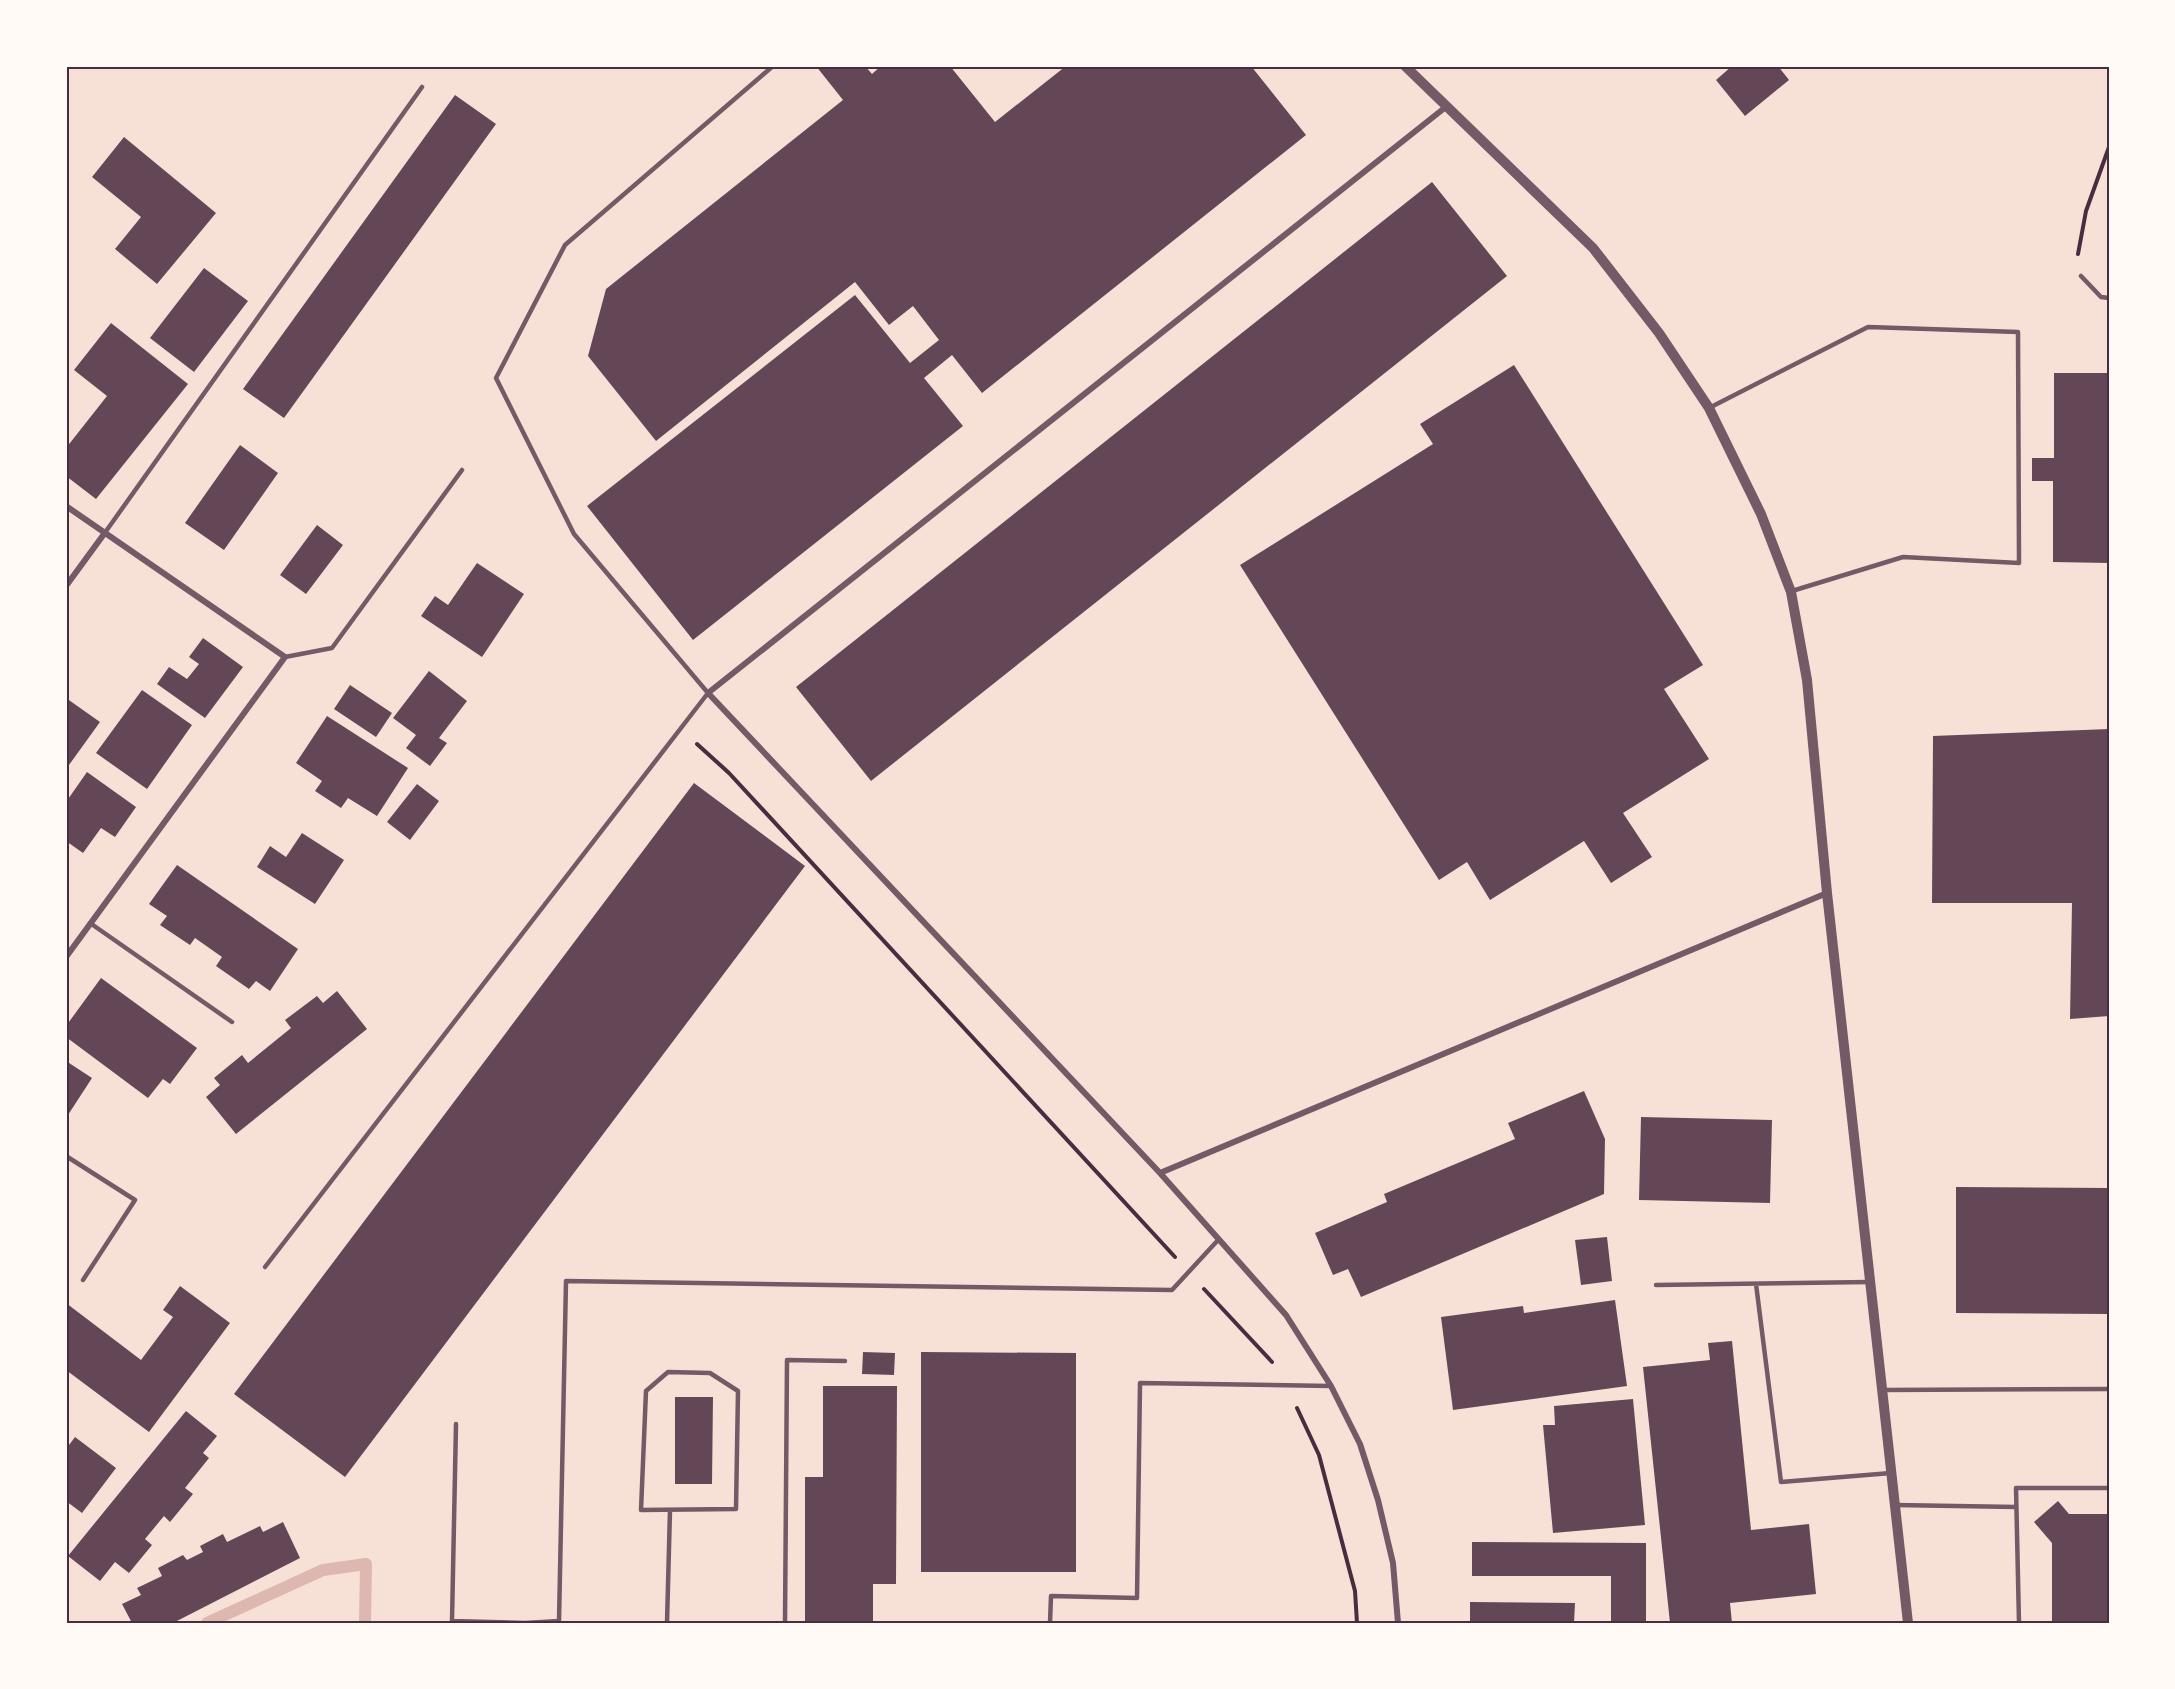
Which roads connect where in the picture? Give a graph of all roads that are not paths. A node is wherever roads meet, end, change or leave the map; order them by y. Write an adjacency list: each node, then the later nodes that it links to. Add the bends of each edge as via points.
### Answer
1 (773, 66): 14 (lane, via 565,245 496,378 574,534)
2 (1405, 66): 4 (street)
3 (422, 87): 10 (lane)
4 (1447, 106): 7 (street, via 1593,248 1659,333); 14 (street)
5 (2081, 276): 6 (lane, via 2101,297)
6 (2109, 298)
7 (1709, 408): 12 (street, via 1761,514); 12 (lane, via 1868,327 2018,332 2019,563 1903,557)
8 (462, 470): 13 (lane, via 332,648)
9 (66, 506): 10 (street)
10 (104, 534): 11 (street); 13 (street)
11 (66, 586)
12 (1791, 592): 15 (street, via 1807,680)
13 (285, 657): 16 (street)
14 (708, 693): 20 (street); 22 (lane)
15 (1827, 893): 20 (street); 24 (street)
16 (90, 924): 17 (street); 18 (lane)
17 (66, 957)
18 (232, 1022)
19 (66, 1156): 23 (lane, via 135,1200)
20 (1160, 1173): 21 (street)
21 (1219, 1239): 28 (street, via 1286,1315); 37 (lane, via 1172,1290 566,1281 560,1621)
22 (265, 1267)
23 (83, 1280)
24 (1871, 1282): 25 (lane); 30 (street)
25 (1756, 1284): 26 (lane); 32 (lane, via 1781,1482)
26 (1656, 1285)
27 (845, 1361): 39 (lane, via 787,1360)
28 (1330, 1386): 40 (lane, via 1140,1383 1137,1598 1051,1596); 41 (street, via 1360,1444 1378,1500 1393,1563)
29 (2109, 1389): 30 (lane)
30 (1883, 1390): 32 (street)
31 (456, 1424): 37 (lane, via 452,1621)
32 (1892, 1473): 34 (street)
33 (2109, 1488): 35 (lane, via 2016,1488)
34 (1895, 1505): 35 (lane); 42 (street)
35 (2016, 1507): 43 (lane)
36 (670, 1510): 36 (lane, via 736,1509 738,1391 710,1373 668,1372 646,1390 641,1510); 38 (lane)
37 (525, 1623)
38 (668, 1623)
39 (785, 1623)
40 (1050, 1623)
41 (1398, 1623)
42 (1908, 1623)
43 (2019, 1623)

